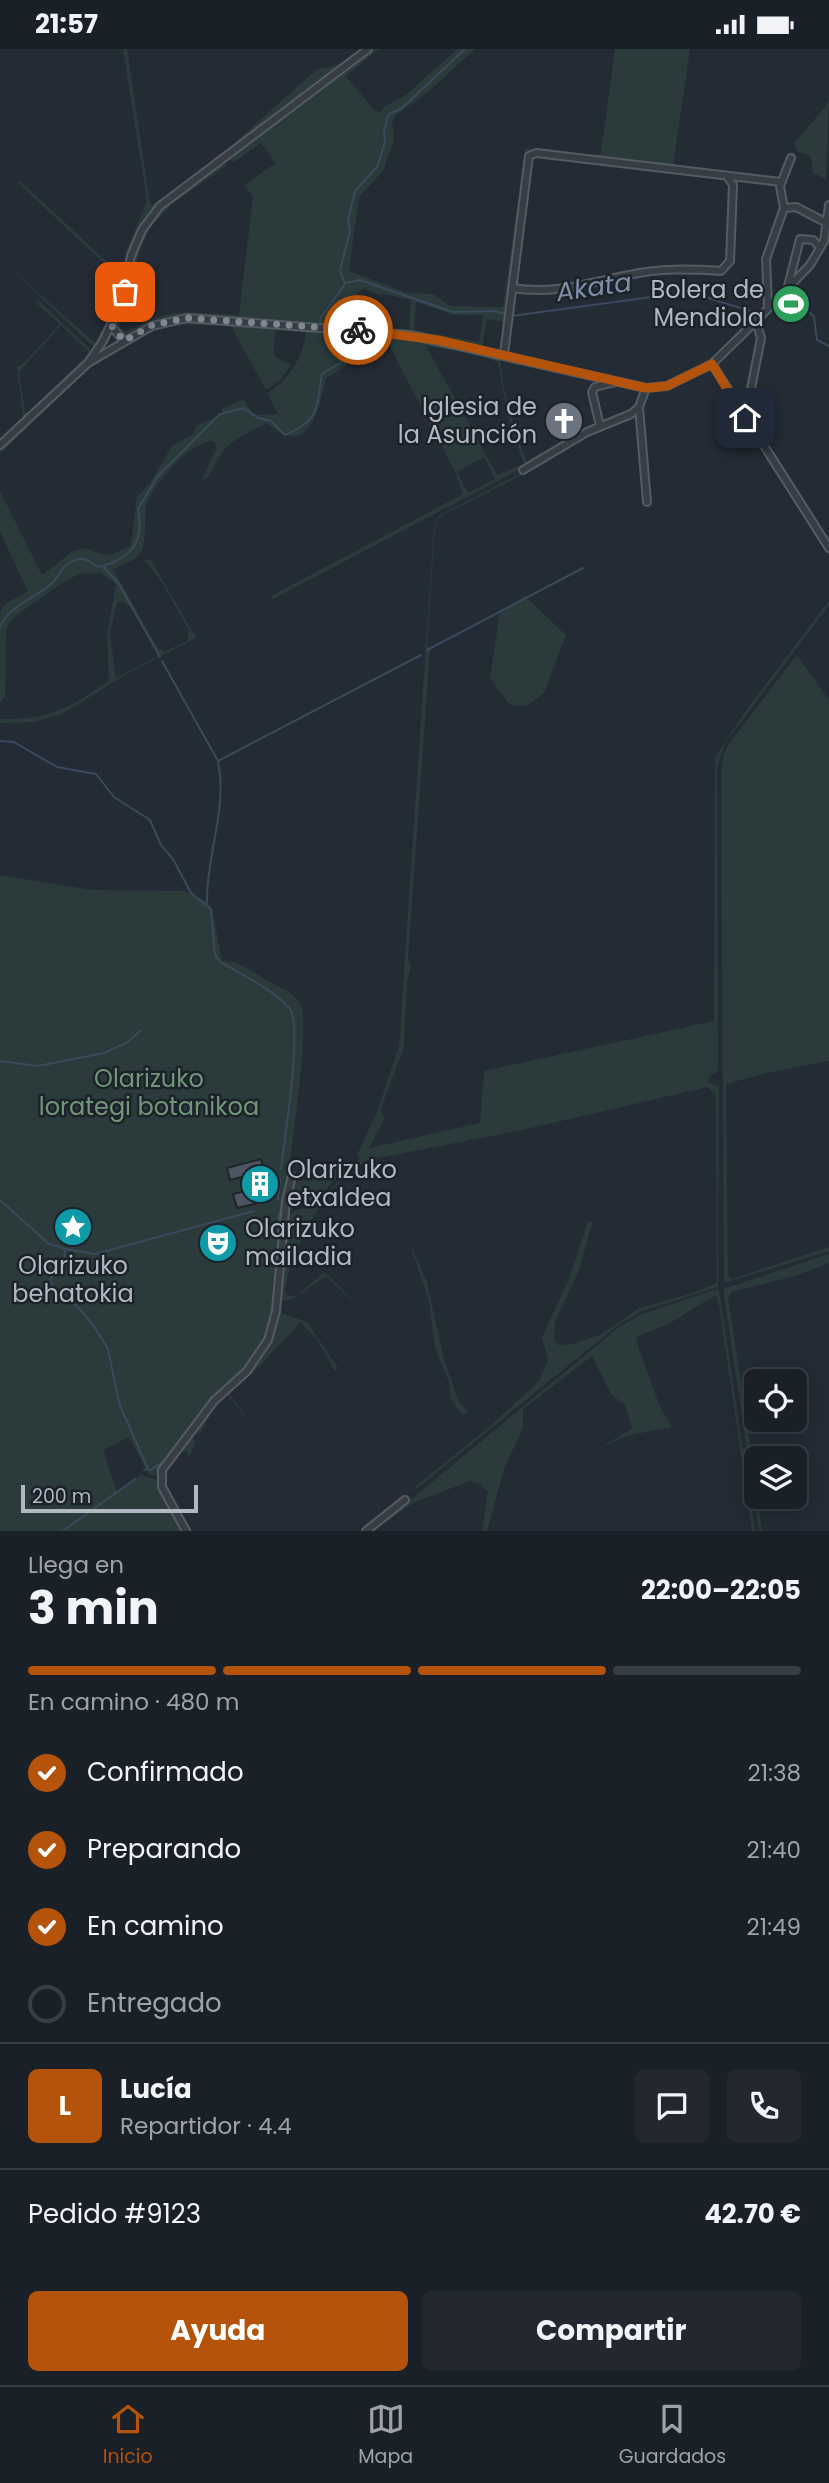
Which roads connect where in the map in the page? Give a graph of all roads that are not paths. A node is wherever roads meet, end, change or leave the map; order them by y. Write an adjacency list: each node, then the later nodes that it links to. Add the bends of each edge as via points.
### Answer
1 (368, 49): 13 (street, via 160,207 142,230 131,256)
2 (790, 158): 4 (street)
3 (727, 176): 4 (street); 9 (street, via 733,185 730,261 721,271 646,272 537,292); 9 (street, via 536,153 529,156)
4 (781, 183): 6 (street)
5 (829, 205): 7 (street)
6 (784, 208): 7 (street, via 796,207); 11 (street, via 766,259)
7 (825, 222): 8 (street)
8 (824, 243): 10 (street); 10 (street, via 800,239)
9 (512, 288): 15 (street)
10 (787, 288): 11 (street)
11 (768, 307): 12 (street)
12 (756, 321): 17 (street); 21 (street, via 761,338)
13 (111, 325): 14 (street); 16 (street)
14 (124, 341): 15 (street, via 152,325 176,319 410,335); 16 (street)
15 (504, 355): 18 (street)
16 (88, 363): 23 (street)
17 (712, 364): 19 (street, via 667,386); 21 (street)
18 (618, 381): 19 (street); 22 (street, via 592,392)
19 (646, 388): 20 (street)
20 (639, 407): 22 (street); 25 (street)
21 (745, 418): 26 (street)
22 (600, 426): 24 (street)
23 (0, 445)
24 (523, 470)
25 (647, 502)
26 (829, 548)
27 (292, 1176): 29 (street, via 276,1311 268,1340 162,1470 162,1487)
28 (405, 1500): 30 (street)
29 (186, 1531)
30 (366, 1531)

